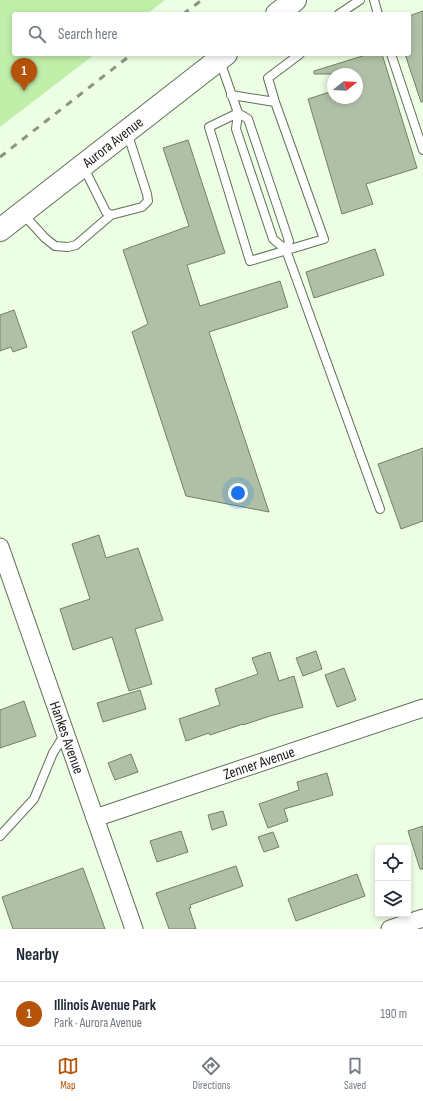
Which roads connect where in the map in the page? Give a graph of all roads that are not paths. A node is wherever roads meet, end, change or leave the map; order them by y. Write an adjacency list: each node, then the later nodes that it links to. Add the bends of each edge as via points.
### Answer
1 (295, 0): 4 (main road)
2 (360, 0): 5 (lane)
3 (374, 0): 6 (lane)
4 (280, 12)
5 (342, 12)
6 (377, 12)
7 (297, 56): 11 (lane, via 268,78)
8 (392, 56): 14 (lane)
9 (222, 57): 10 (lane); 13 (main road, Aurora Avenue)
10 (231, 95): 11 (lane); 12 (lane)
11 (275, 102): 19 (lane, via 324,239)
12 (238, 113): 19 (lane, via 236,129 273,239); 19 (lane, via 248,119 289,241); 19 (lane, via 209,127 250,261)
13 (127, 131): 15 (main road, Aurora Avenue); 17 (lane, via 148,201 142,207)
14 (423, 150)
15 (83, 165): 16 (main road, Aurora Avenue); 17 (lane, via 106,212)
16 (22, 213): 17 (lane, via 55,246 68,247 76,245); 18 (main road, Aurora Avenue)
17 (111, 215)
18 (0, 230)
19 (286, 250): 20 (lane)
20 (380, 509)
21 (0, 547): 23 (street, Hankes Avenue)
22 (423, 708): 24 (street, Zenner Avenue)
23 (65, 734): 24 (street, Hankes Avenue); 25 (lane, via 53,753 34,799)
24 (95, 818): 27 (street, Hankes Avenue)
25 (0, 836)
26 (423, 918): 28 (street)
27 (134, 929)
28 (390, 929)

